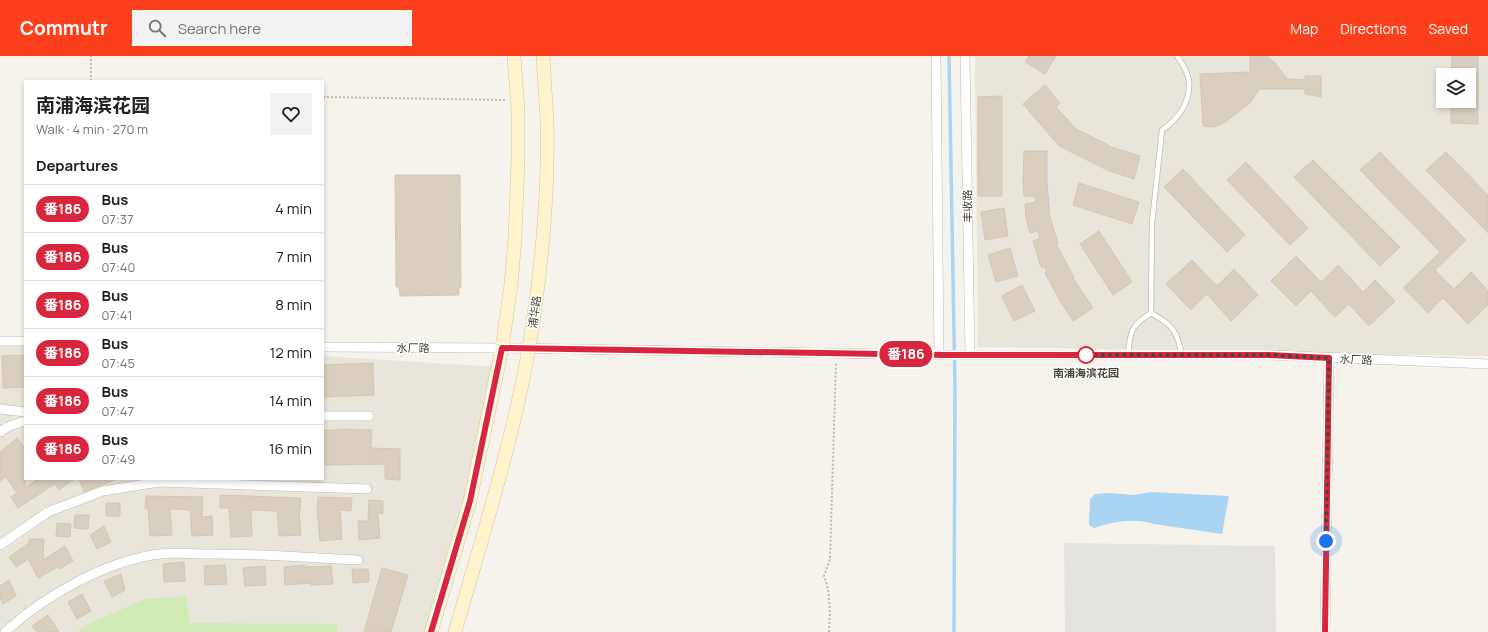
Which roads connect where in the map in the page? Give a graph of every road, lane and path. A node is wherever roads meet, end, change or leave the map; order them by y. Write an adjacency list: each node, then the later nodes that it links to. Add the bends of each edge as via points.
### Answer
1 (91, 56): 7 (path)
2 (514, 56): 9 (main road)
3 (542, 56): 15 (main road, 浦华路, via 547,122 546,192)
4 (936, 56): 17 (street)
5 (965, 56): 18 (street, 丰收路)
6 (1177, 56): 10 (lane, via 1189,80 1189,94 1185,106 1171,124 1162,130 1152,223)
7 (91, 80)
8 (324, 97): 9 (path)
9 (517, 100): 14 (main road, via 515,238)
10 (1151, 313): 19 (lane, via 1140,320 1133,329); 20 (lane, via 1164,320 1174,330 1179,338)
11 (0, 341): 12 (street)
12 (24, 341)
13 (324, 347): 14 (street, 水厂路)
14 (502, 348): 15 (street, 水厂路); 33 (main road, via 470,501)
15 (528, 348): 16 (street); 34 (main road, 浦华路, via 512,431)
16 (836, 353): 17 (street); 35 (path, via 830,559 824,576 830,612)
17 (942, 355): 18 (street, 水厂路)
18 (970, 355): 19 (street, 水厂路)
19 (1128, 355): 20 (street, 水厂路)
20 (1182, 355): 21 (street, 水厂路)
21 (1329, 358): 22 (street, 水厂路); 36 (street)
22 (1488, 364)
23 (0, 409): 24 (street)
24 (24, 412)
25 (324, 416): 26 (street)
26 (369, 416)
27 (24, 420): 28 (street)
28 (0, 432)
29 (367, 489): 30 (street, via 159,482 103,491 48,512)
30 (0, 545)
31 (358, 560): 32 (street, via 232,553 159,554 116,564 59,592)
32 (5, 632)
33 (431, 632)
34 (455, 632)
35 (829, 632)
36 (1325, 632)

